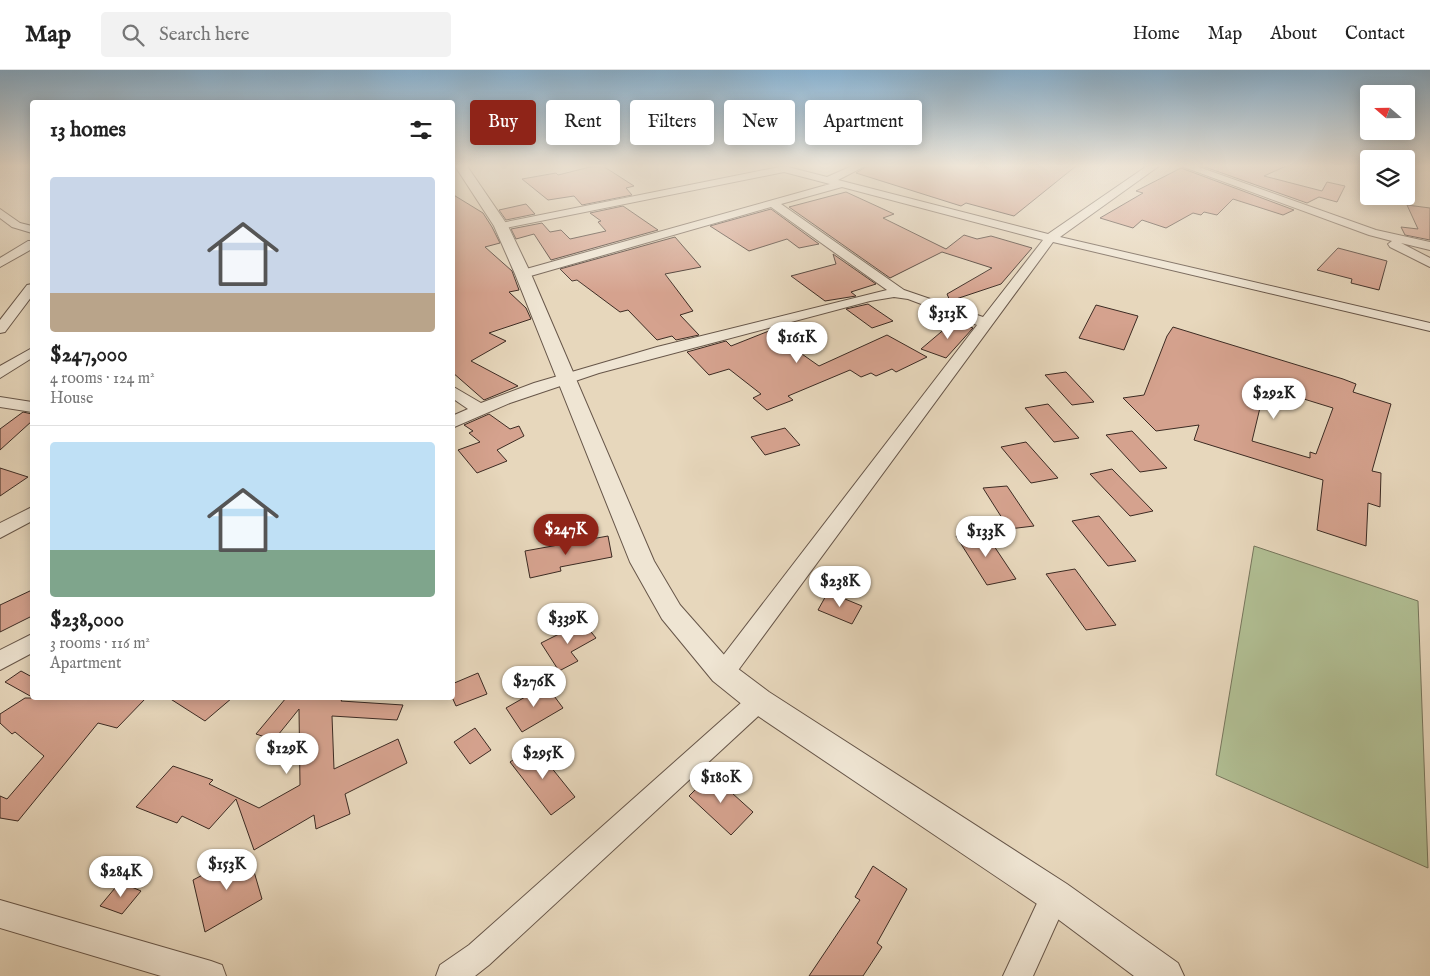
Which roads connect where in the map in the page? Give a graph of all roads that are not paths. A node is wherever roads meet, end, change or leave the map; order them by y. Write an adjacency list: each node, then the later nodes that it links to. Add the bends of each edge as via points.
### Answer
1 (489, 208): 11 (street)
2 (588, 208): 11 (street)
3 (758, 208): 20 (street)
4 (779, 208): 22 (street)
5 (936, 208): 15 (street)
6 (1093, 208): 15 (street)
7 (1304, 208): 14 (street)
8 (0, 212): 10 (street)
9 (30, 220): 10 (street)
10 (16, 225): 12 (street); 13 (street)
11 (501, 226): 20 (street)
12 (0, 228)
13 (30, 229)
14 (1373, 233): 17 (street); 19 (street)
15 (1050, 238): 23 (street); 24 (street)
16 (30, 245): 18 (street)
17 (1430, 246)
18 (0, 263)
19 (1430, 263)
20 (523, 274): 28 (street)
21 (30, 291): 25 (street)
22 (901, 294): 23 (street); 28 (street, via 869,297)
23 (986, 322): 38 (street)
24 (1430, 327)
25 (0, 329)
26 (30, 353): 27 (street)
27 (0, 373)
28 (567, 378): 32 (street); 38 (street, via 642,562 671,612)
29 (455, 393): 32 (street)
30 (0, 402): 31 (street)
31 (30, 407)
32 (479, 408): 33 (street)
33 (455, 420)
34 (30, 515): 35 (street)
35 (0, 531)
36 (30, 644): 37 (street)
37 (0, 660)
38 (723, 673): 39 (street)
39 (758, 701): 40 (street); 43 (street)
40 (1055, 896): 44 (street); 45 (street)
41 (0, 914): 42 (street)
42 (211, 976)
43 (451, 976)
44 (1018, 976)
45 (1165, 976)

